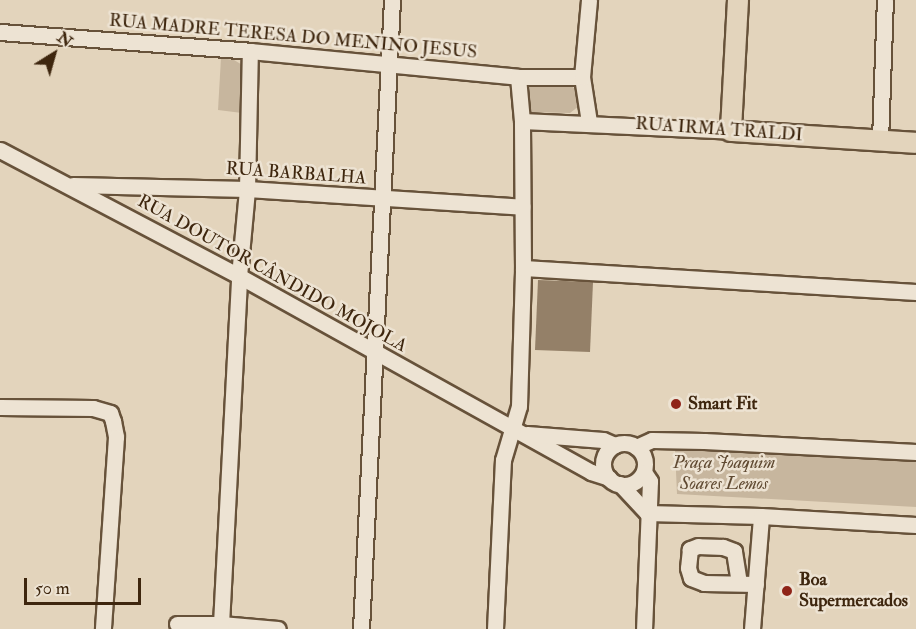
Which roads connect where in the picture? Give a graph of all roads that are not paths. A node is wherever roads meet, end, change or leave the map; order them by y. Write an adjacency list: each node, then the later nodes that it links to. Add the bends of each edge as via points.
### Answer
1 (392, 0): 7 (street)
2 (589, 0): 9 (street)
3 (738, 0): 12 (main road)
4 (885, 0): 13 (street)
5 (0, 32): 6 (street, RUA MADRE TERESA DO MENINO JESUS)
6 (250, 51): 7 (street, RUA MADRE TERESA DO MENINO JESUS); 17 (street)
7 (389, 65): 8 (street, RUA MADRE TERESA DO MENINO JESUS); 18 (street)
8 (518, 77): 9 (street, RUA MADRE TERESA DO MENINO JESUS); 10 (street)
9 (582, 77): 11 (street)
10 (522, 120): 11 (street, RUA IRMA TRALDI); 19 (street)
11 (589, 122): 12 (street, RUA IRMA TRALDI)
12 (731, 131): 13 (main road, RUA IRMA TRALDI)
13 (880, 141): 14 (main road, RUA IRMA TRALDI)
14 (916, 143)
15 (0, 150): 16 (street, RUA DOUTOR CÂNDIDO MOJOLA)
16 (68, 185): 17 (street, RUA BARBALHA); 21 (street, RUA DOUTOR CÂNDIDO MOJOLA)
17 (247, 189): 18 (street, RUA BARBALHA); 21 (street)
18 (384, 200): 19 (street, RUA BARBALHA); 23 (street)
19 (522, 207): 20 (street)
20 (524, 268): 22 (street); 25 (street)
21 (239, 276): 23 (street, RUA DOUTOR CÂNDIDO MOJOLA); 37 (street)
22 (916, 292)
23 (373, 353): 25 (street, RUA DOUTOR CÂNDIDO MOJOLA); 40 (street)
24 (0, 407): 38 (street, via 93,408 110,413 116,437)
25 (518, 431): 26 (street, RUA DOUTOR CÂNDIDO MOJOLA, via 603,440); 30 (street, RUA DOUTOR CÂNDIDO MOJOLA); 41 (street, via 503,460)
26 (615, 445): 27 (street, RUA DOUTOR CÂNDIDO MOJOLA, via 626,443); 30 (street, via 603,466)
27 (636, 447): 28 (street, RUA DOUTOR CÂNDIDO MOJOLA, via 652,440); 29 (street, via 645,462)
28 (916, 452)
29 (644, 471): 30 (street, via 637,481); 31 (street, via 650,482)
30 (614, 481): 31 (street, RUA DOUTOR CÂNDIDO MOJOLA)
31 (647, 513): 32 (street); 42 (street)
32 (761, 516): 33 (street); 35 (street)
33 (916, 525)
34 (739, 583): 35 (street)
35 (756, 584): 43 (street)
36 (177, 624): 37 (street)
37 (221, 624): 39 (street)
38 (103, 629)
39 (278, 629)
40 (361, 629)
41 (495, 629)
42 (644, 629)
43 (752, 629)

